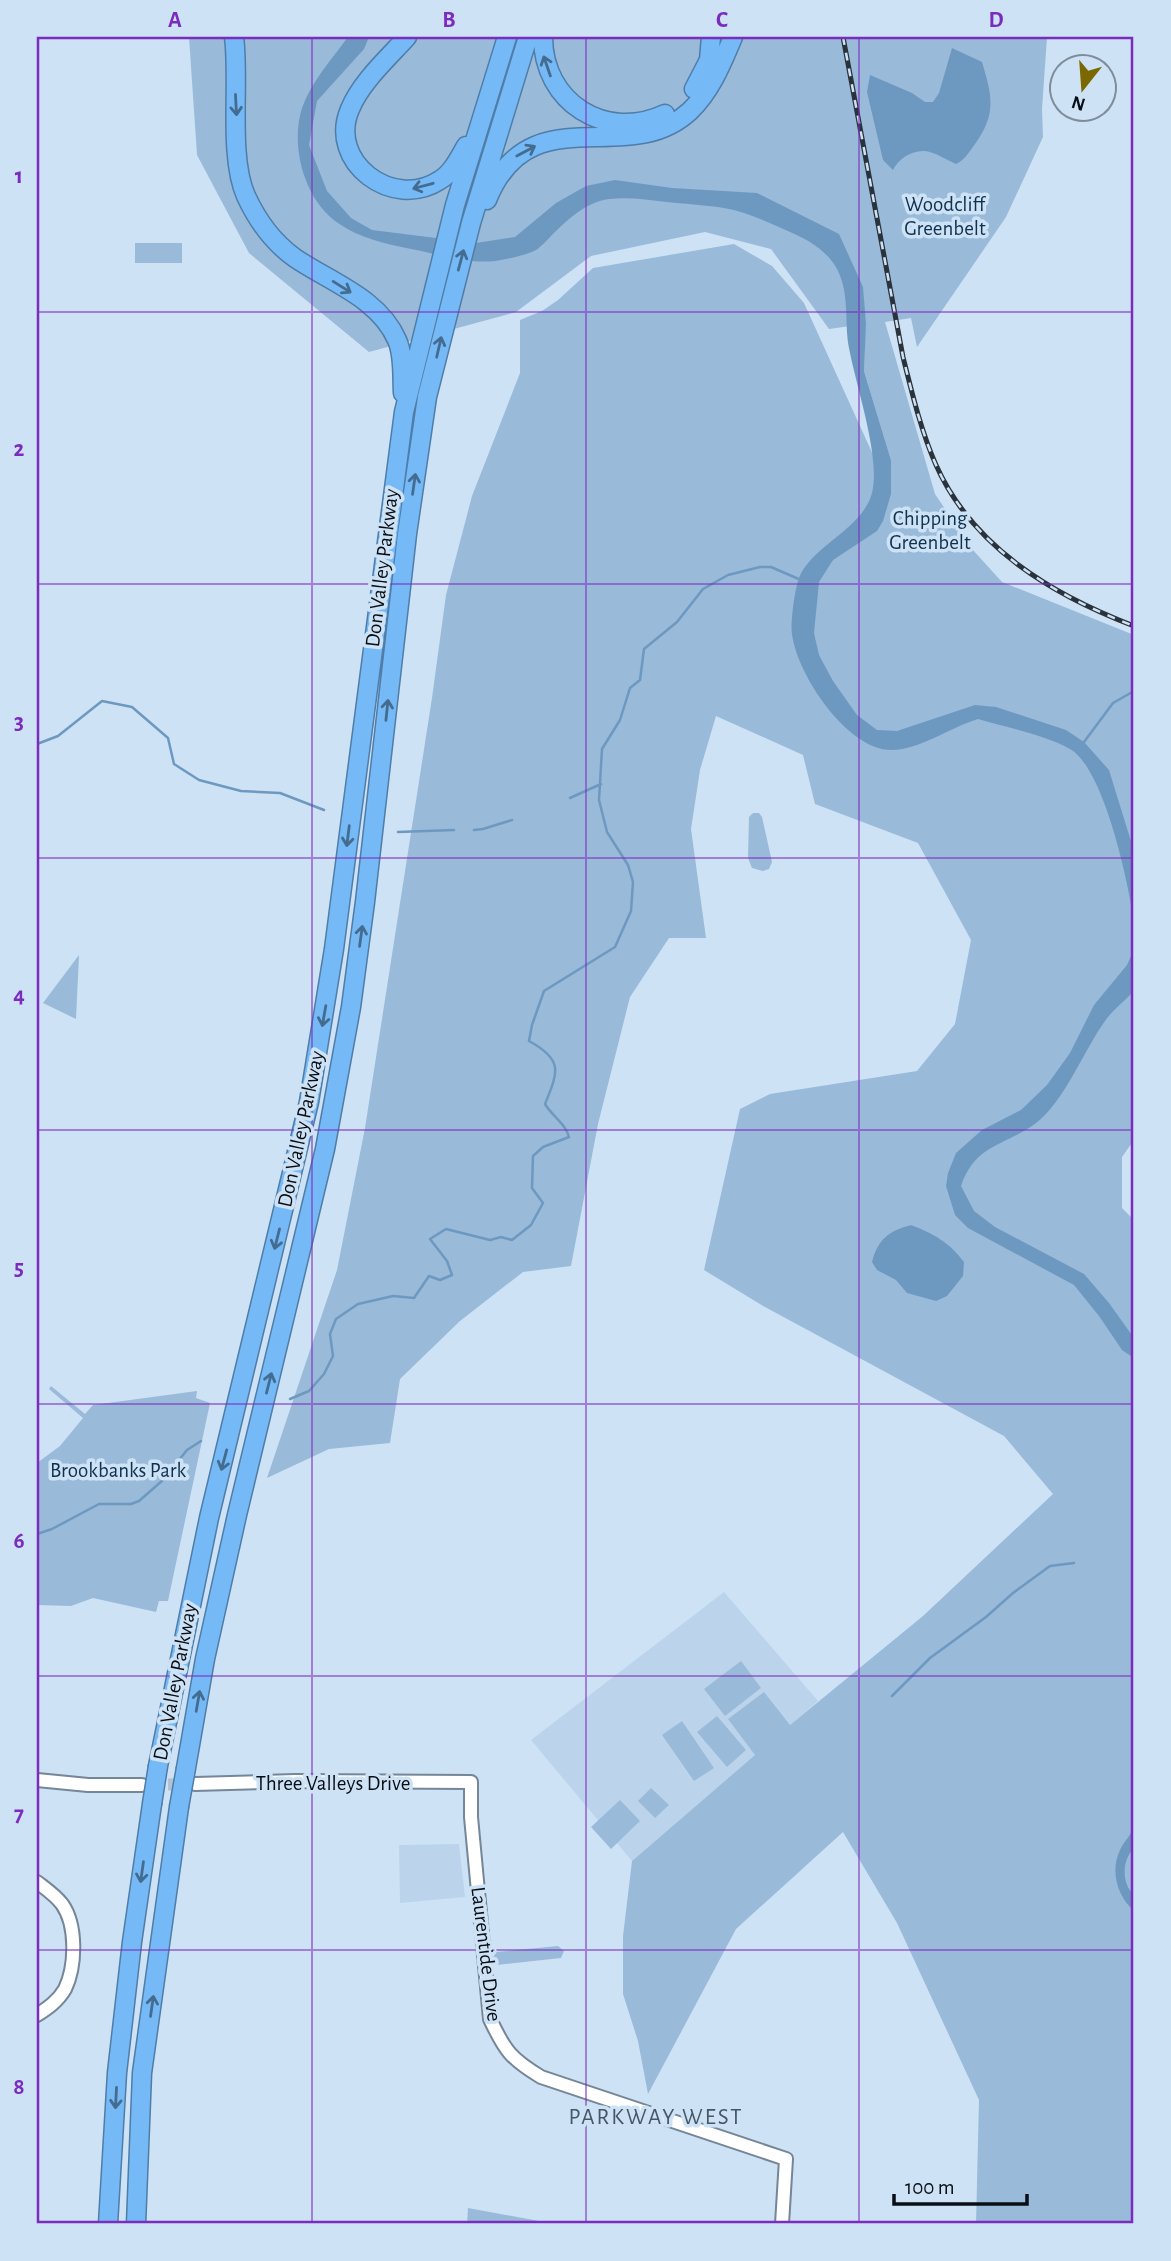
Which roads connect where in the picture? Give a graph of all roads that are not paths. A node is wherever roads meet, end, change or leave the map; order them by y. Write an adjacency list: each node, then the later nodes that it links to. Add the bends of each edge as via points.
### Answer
1 (234, 37): 10 (highway, one-way to 10, via 238,166 245,194 276,241 367,302 387,322 398,342)
2 (407, 37): 8 (highway, one-way to 2, via 451,169 422,188 385,187 356,164 347,143 351,106)
3 (507, 37): 8 (highway, Don Valley Parkway)
4 (528, 37): 9 (highway, Don Valley Parkway)
5 (543, 37): 6 (highway, one-way to 5, via 709,60 690,95 651,120 625,124 580,111 564,96 550,77)
6 (711, 37)
7 (733, 37): 9 (highway, one-way to 7, via 485,208 502,171 520,152 571,139 645,134 688,112 705,95)
8 (481, 119): 10 (highway, Don Valley Parkway)
9 (471, 223): 18 (highway, Don Valley Parkway, one-way to 9, bridge, via 142,2073 179,1807 237,1515 326,1149 351,1007 407,534 428,397)
10 (404, 412): 17 (highway, Don Valley Parkway, one-way to 17, bridge, via 334,949 309,1102 209,1518 158,1766 117,2073)
11 (37, 1780): 14 (street)
12 (471, 1782): 13 (street, Three Valleys Drive); 19 (street, Laurentide Drive, via 489,2007 500,2041 516,2062 541,2077 786,2160)
13 (195, 1784)
14 (142, 1785)
15 (37, 1882): 16 (street, via 62,1905 73,1938 65,1989 54,2004)
16 (37, 2015)
17 (108, 2224)
18 (136, 2224)
19 (782, 2224)

